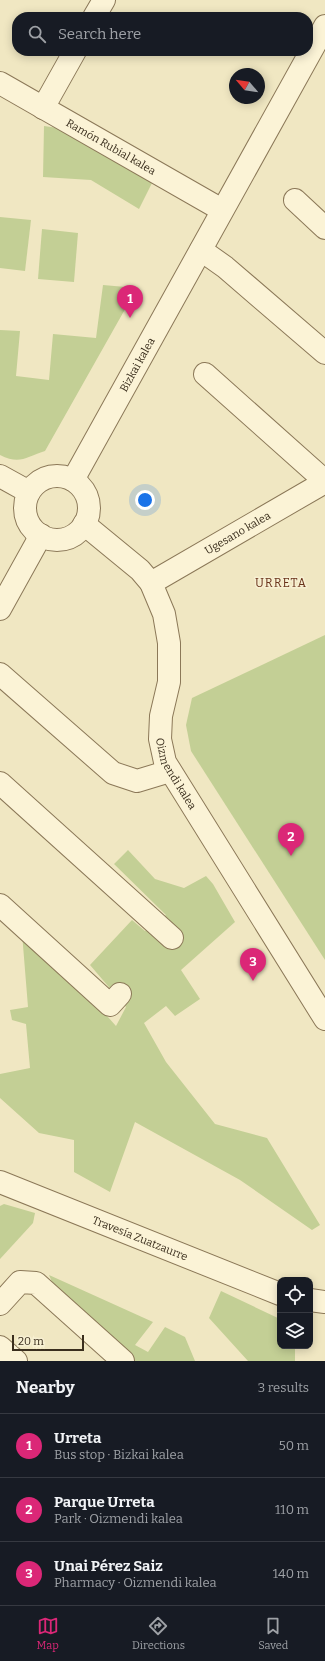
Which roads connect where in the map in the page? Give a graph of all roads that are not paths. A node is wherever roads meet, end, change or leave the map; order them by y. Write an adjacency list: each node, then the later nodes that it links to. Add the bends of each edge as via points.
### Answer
1 (104, 0): 2 (street)
2 (97, 12)
3 (325, 26): 4 (street, Bizkai kalea)
4 (313, 47)
5 (72, 56): 8 (street)
6 (308, 56): 10 (street, Bizkai kalea)
7 (0, 84): 8 (street, Ramón Rubial kalea)
8 (43, 108): 10 (street, Ramón Rubial kalea)
9 (295, 200): 11 (street)
10 (222, 210): 12 (street, Bizkai kalea)
11 (325, 228)
12 (201, 250): 13 (street, via 225,267); 16 (street, Bizkai kalea)
13 (325, 353)
14 (204, 374): 17 (street)
15 (0, 476): 18 (street)
16 (74, 480): 18 (street, via 64,476 44,478); 19 (street, via 86,495 89,505)
17 (325, 482): 21 (street, Ugesano kalea)
18 (29, 492): 20 (street, via 25,501 25,511 33,529)
19 (84, 524): 20 (street, via 78,532 64,538 50,539); 21 (street, Oizmendi kalea, via 140,570)
20 (41, 535): 22 (street)
21 (151, 583): 24 (street, Oizmendi kalea, via 164,614 169,643 169,682 161,716 160,739 165,762)
22 (0, 608)
23 (0, 674): 24 (street, via 113,773 137,781)
24 (170, 771): 29 (street, Oizmendi kalea)
25 (0, 783): 27 (street)
26 (0, 905): 28 (street, via 110,1005)
27 (172, 938)
28 (120, 994)
29 (325, 1019)
30 (0, 1182): 31 (street, Travesía Zuatzaurre)
31 (277, 1293)
32 (313, 1300): 33 (street)
33 (325, 1302)
34 (0, 1304): 37 (street, via 20,1282 36,1283)
35 (0, 1347): 36 (street)
36 (16, 1361)
37 (123, 1361)

